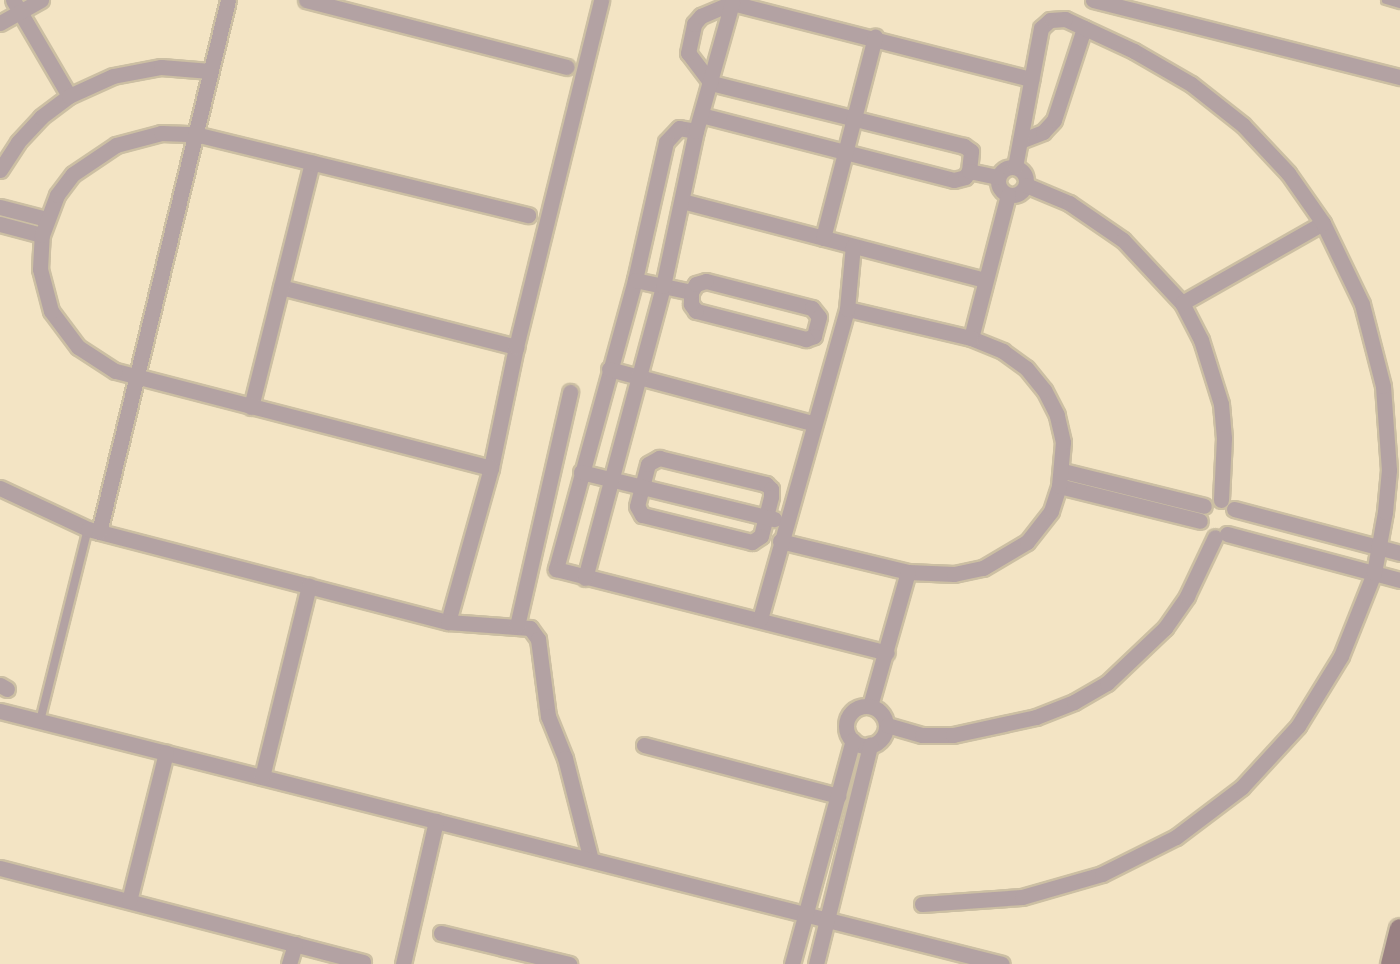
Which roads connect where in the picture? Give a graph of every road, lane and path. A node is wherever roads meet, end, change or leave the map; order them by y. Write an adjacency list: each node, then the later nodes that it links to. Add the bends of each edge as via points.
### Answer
1 (40, 0): 9 (street)
2 (228, 0): 14 (street)
3 (306, 0): 13 (street)
4 (602, 0): 51 (street)
5 (1093, 0): 15 (street)
6 (1386, 0): 8 (lane)
7 (732, 3): 12 (street); 17 (street); 17 (street, via 701,16 694,24 688,53)
8 (1400, 4)
9 (16, 5): 10 (street); 18 (street)
10 (0, 23)
11 (1084, 28): 16 (street, via 1065,19 1050,20 1041,28); 23 (street, via 1054,120 1043,132); 36 (street, via 1191,84 1243,125 1288,173)
12 (875, 37): 16 (street); 20 (street)
13 (567, 67)
14 (210, 71): 18 (street, via 151,69 113,76); 22 (street)
15 (1400, 77)
16 (1031, 79): 23 (street)
17 (711, 83): 19 (street); 20 (street)
18 (69, 96): 27 (street, via 26,134)
19 (700, 115): 21 (street); 24 (street)
20 (854, 121): 24 (street); 28 (street, via 964,146 971,152)
21 (696, 131): 32 (street); 41 (street, via 679,128 666,142)
22 (195, 134): 25 (street); 35 (street, via 161,133 116,145 93,157 57,195); 53 (street)
23 (1020, 141): 26 (street)
24 (846, 151): 28 (street, via 954,180 965,177); 39 (street)
25 (312, 163): 34 (street); 44 (street)
26 (1015, 167): 29 (street, via 1004,169); 30 (street, via 1024,174)
27 (0, 170)
28 (969, 171): 29 (street)
29 (997, 177): 31 (street, via 999,188)
30 (1026, 184): 31 (street, via 1019,194); 46 (street, via 1069,203 1123,240)
31 (1008, 195): 42 (street)
32 (682, 201): 39 (street); 43 (street)
33 (0, 207): 35 (street)
34 (528, 215)
35 (46, 219): 38 (street)
36 (1323, 223): 46 (street); 73 (street, via 1362,304 1383,386 1389,470)
37 (0, 224): 38 (street)
38 (42, 235): 53 (street, via 40,269 44,291 63,330 95,360)
39 (823, 238): 40 (street)
40 (853, 246): 42 (street); 47 (street)
41 (635, 280): 43 (street); 52 (street)
42 (985, 280): 50 (street)
43 (663, 286): 45 (street); 54 (street)
44 (281, 287): 51 (street); 56 (street)
45 (691, 292): 48 (street, via 691,304 696,311 806,339 814,336); 48 (street, via 696,284 706,281 812,308 819,317)
46 (1182, 303): 65 (street, via 1201,340 1221,404)
47 (847, 309): 49 (street); 50 (street)
48 (818, 328): 49 (street)
49 (838, 331): 57 (street)
50 (971, 338): 59 (street, via 1003,351 1026,368 1044,390 1059,424)
51 (516, 347): 58 (street)
52 (609, 369): 54 (street); 60 (street)
53 (135, 377): 56 (street); 70 (street)
54 (639, 377): 57 (street); 61 (street)
55 (570, 392): 82 (street)
56 (251, 407): 58 (street)
57 (812, 423): 68 (street)
58 (491, 468): 81 (street)
59 (1063, 471): 63 (street); 66 (street)
60 (580, 472): 61 (street); 77 (street, via 556,569)
61 (612, 478): 62 (street); 77 (street)
62 (642, 485): 67 (street); 67 (street, via 637,506 642,515 752,542 761,536); 67 (street, via 648,465 658,458 766,484 771,489)
63 (1059, 486): 69 (street); 75 (street, via 1051,511 1037,530 1004,558 983,568 954,574)
64 (0, 488): 70 (street)
65 (1228, 504): 66 (street); 71 (street, via 1235,526); 73 (street)
66 (1204, 506): 69 (street)
67 (766, 516): 68 (street)
68 (786, 521): 72 (street)
69 (1200, 521): 71 (street, via 1205,531)
70 (93, 530): 79 (street); 86 (lane)
71 (1221, 536): 76 (street); 87 (street, via 1165,628 1131,663 1082,698 1036,717 953,735 922,735)
72 (780, 541): 75 (street); 80 (street)
73 (1381, 547): 74 (street); 76 (street)
74 (1400, 553)
75 (908, 572): 83 (street)
76 (1374, 573): 78 (street); 98 (street, via 1341,657 1321,692 1271,758 1210,814 1139,857 1062,887 981,902)
77 (585, 578): 80 (street)
78 (1400, 580)
79 (309, 586): 81 (street); 92 (street)
80 (760, 619): 83 (street)
81 (448, 622): 82 (street)
82 (517, 626): 95 (street, via 530,628 538,639 548,716 565,758)
83 (887, 653): 84 (street)
84 (870, 706): 87 (street, via 882,713); 88 (street, via 856,709 847,720)
85 (0, 711): 86 (street)
86 (40, 721): 91 (street)
87 (886, 725): 89 (street, via 882,738)
88 (853, 740): 89 (street); 93 (street)
89 (870, 745): 100 (street)
90 (644, 746): 93 (street)
91 (166, 753): 92 (street); 97 (street)
92 (262, 777): 94 (street)
93 (838, 796): 99 (street)
94 (436, 821): 95 (street); 106 (street)
95 (591, 860): 99 (street)
96 (0, 868): 97 (street)
97 (129, 902): 103 (street)
98 (922, 904)
99 (805, 914): 100 (street); 108 (street)
100 (827, 920): 109 (street); 110 (street)
101 (1400, 929): 111 (street)
102 (441, 933): 107 (street)
103 (295, 944): 104 (street); 105 (street)
104 (363, 962)
105 (289, 964)
106 (403, 964)
107 (569, 964)
108 (792, 964)
109 (816, 964)
110 (1002, 964)
111 (1391, 964)

